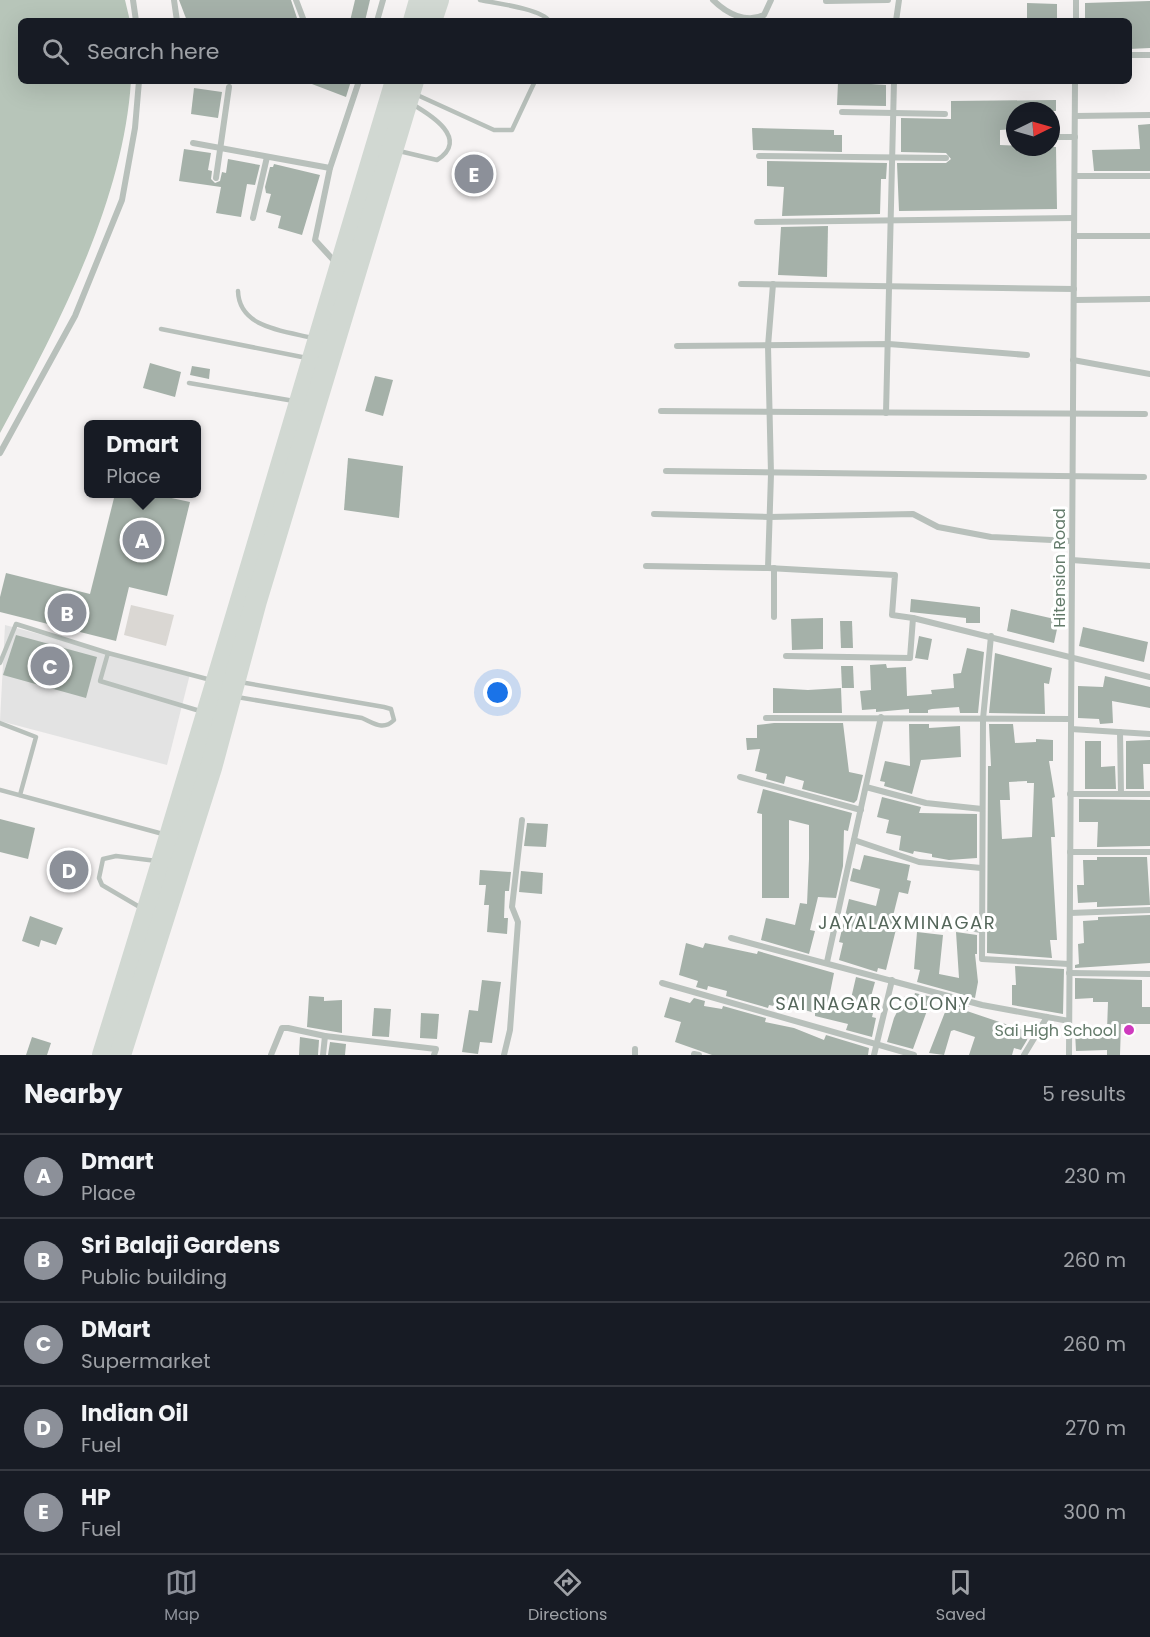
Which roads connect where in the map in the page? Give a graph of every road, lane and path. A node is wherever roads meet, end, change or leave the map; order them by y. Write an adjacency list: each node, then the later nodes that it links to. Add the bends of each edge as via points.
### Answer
1 (133, 0): 14 (street)
2 (174, 0): 15 (street)
3 (296, 0): 16 (street)
4 (383, 0): 17 (street)
5 (420, 0): 18 (highway)
6 (438, 0): 19 (highway)
7 (480, 0): 20 (lane)
8 (712, 0): 21 (street, via 723,11)
9 (771, 0): 22 (street)
10 (888, 0): 13 (street)
11 (899, 0): 23 (street)
12 (1076, 0): 24 (street)
13 (826, 1)
14 (136, 18)
15 (177, 18)
16 (303, 18)
17 (378, 18)
18 (415, 18)
19 (432, 18)
20 (547, 18)
21 (751, 18)
22 (759, 18)
23 (896, 18)
24 (1076, 18)
25 (1132, 55): 26 (street)
26 (1150, 55)
27 (140, 84): 81 (street, via 122,200 75,316)
28 (358, 84): 48 (street)
29 (534, 84): 33 (lane, via 513,130 504,131 494,130)
30 (894, 84): 35 (street)
31 (1075, 84): 38 (street, Hitension Road)
32 (229, 87): 42 (street)
33 (407, 89): 43 (highway); 43 (lane, via 444,128 448,148 437,160); 58 (highway)
34 (842, 112): 35 (street)
35 (893, 114): 36 (street); 47 (street)
36 (945, 114)
37 (1150, 115): 38 (street)
38 (1075, 116): 39 (street, Hitension Road)
39 (1075, 137): 40 (street); 49 (street, Hitension Road)
40 (1060, 138)
41 (193, 143): 42 (street)
42 (220, 148): 45 (street); 51 (street)
43 (393, 149): 101 (highway)
44 (759, 156): 47 (street)
45 (267, 158): 48 (street); 52 (street)
46 (946, 158): 47 (street)
47 (893, 159): 54 (street)
48 (330, 168): 58 (street, via 315,240)
49 (1075, 176): 50 (street); 53 (street, Hitension Road)
50 (1150, 176)
51 (216, 178)
52 (253, 218)
53 (1074, 218): 54 (street); 56 (street, Hitension Road)
54 (892, 219): 55 (street); 61 (street)
55 (758, 222)
56 (1074, 236): 57 (street); 62 (street, Hitension Road)
57 (1150, 236)
58 (340, 268): 70 (highway)
59 (741, 284): 60 (street)
60 (773, 284): 61 (street); 69 (street)
61 (891, 286): 62 (street); 67 (street)
62 (1074, 289): 65 (street, Hitension Road)
63 (238, 291): 70 (lane, via 238,301 246,315)
64 (1150, 299): 65 (street)
65 (1074, 300): 72 (street, Hitension Road)
66 (161, 329): 70 (lane)
67 (889, 344): 69 (street); 71 (street); 78 (street)
68 (677, 346): 69 (street)
69 (768, 346): 77 (street)
70 (315, 349): 75 (highway)
71 (1028, 354)
72 (1073, 360): 73 (street); 80 (street, Hitension Road)
73 (1150, 374)
74 (189, 383): 75 (lane)
75 (300, 402): 101 (highway)
76 (661, 411): 77 (street)
77 (769, 412): 78 (street); 83 (street)
78 (886, 413): 80 (street)
79 (1145, 414): 80 (street)
80 (1073, 415): 84 (street, Hitension Road)
81 (0, 453)
82 (666, 471): 83 (street)
83 (771, 474): 84 (street); 87 (street)
84 (1073, 475): 85 (street); 88 (street, Hitension Road)
85 (1144, 477)
86 (654, 514): 87 (street)
87 (769, 517): 88 (street, via 913,514 938,527 991,537); 92 (street)
88 (1072, 541): 89 (street, Hitension Road)
89 (1072, 560): 91 (street); 98 (street, Hitension Road)
90 (646, 566): 92 (street)
91 (1150, 566)
92 (771, 568): 93 (street); 94 (street, via 895,575 892,615)
93 (774, 617)
94 (913, 618): 95 (street); 97 (street, via 910,658)
95 (991, 636): 98 (street); 105 (street)
96 (108, 653): 99 (lane, via 16,624); 101 (lane); 102 (lane, via 100,681)
97 (786, 656)
98 (1071, 659): 100 (street); 106 (street, Hitension Road)
99 (0, 663)
100 (1150, 677)
101 (228, 686): 101 (lane, via 384,707 391,709 394,720 377,725); 102 (highway); 144 (highway, via 211,768)
102 (208, 714): 121 (highway)
103 (881, 717): 104 (street); 105 (street); 112 (street)
104 (766, 718)
105 (983, 719): 106 (street); 118 (street)
106 (1071, 719): 108 (street, Hitension Road)
107 (0, 723): 117 (lane, via 36,737)
108 (1071, 729): 109 (street); 114 (street, Hitension Road)
109 (1120, 732): 110 (street); 115 (street)
110 (1150, 734)
111 (740, 777): 119 (street)
112 (866, 787): 118 (street, via 926,803); 119 (street)
113 (0, 790): 117 (lane)
114 (1070, 794): 115 (street); 123 (street, Hitension Road)
115 (1121, 794): 116 (street)
116 (1150, 794)
117 (20, 795): 121 (lane)
118 (982, 809): 126 (street)
119 (861, 810): 122 (street)
120 (522, 820): 148 (street, via 512,907 518,922 510,1030)
121 (172, 836): 125 (highway)
122 (854, 840): 126 (street, via 919,862); 133 (street)
123 (1070, 852): 124 (street); 129 (street, Hitension Road)
124 (1150, 852)
125 (163, 863): 128 (highway); 128 (lane, via 116,856 103,859 99,868 102,885)
126 (981, 868): 131 (street)
127 (1150, 910): 129 (street)
128 (148, 912): 143 (highway)
129 (1070, 913): 134 (street, Hitension Road)
130 (924, 920): 131 (street)
131 (981, 930): 134 (street, via 982,959)
132 (731, 938): 133 (street)
133 (827, 962): 137 (street)
134 (1069, 964): 135 (street, Hitension Road)
135 (1069, 973): 136 (street); 140 (street, Hitension Road)
136 (1150, 974)
137 (892, 980): 139 (street, via 982,1005); 142 (street)
138 (662, 983): 142 (street)
139 (1047, 1017): 140 (street); 151 (street)
140 (1069, 1020): 152 (street, Hitension Road)
141 (325, 1036): 145 (street, via 282,1028); 146 (street); 147 (street, via 436,1049)
142 (876, 1044): 149 (street); 150 (street)
143 (103, 1055)
144 (120, 1055)
145 (271, 1055)
146 (323, 1055)
147 (434, 1055)
148 (504, 1055)
149 (874, 1055)
150 (914, 1055)
151 (1024, 1055)
152 (1069, 1055)

